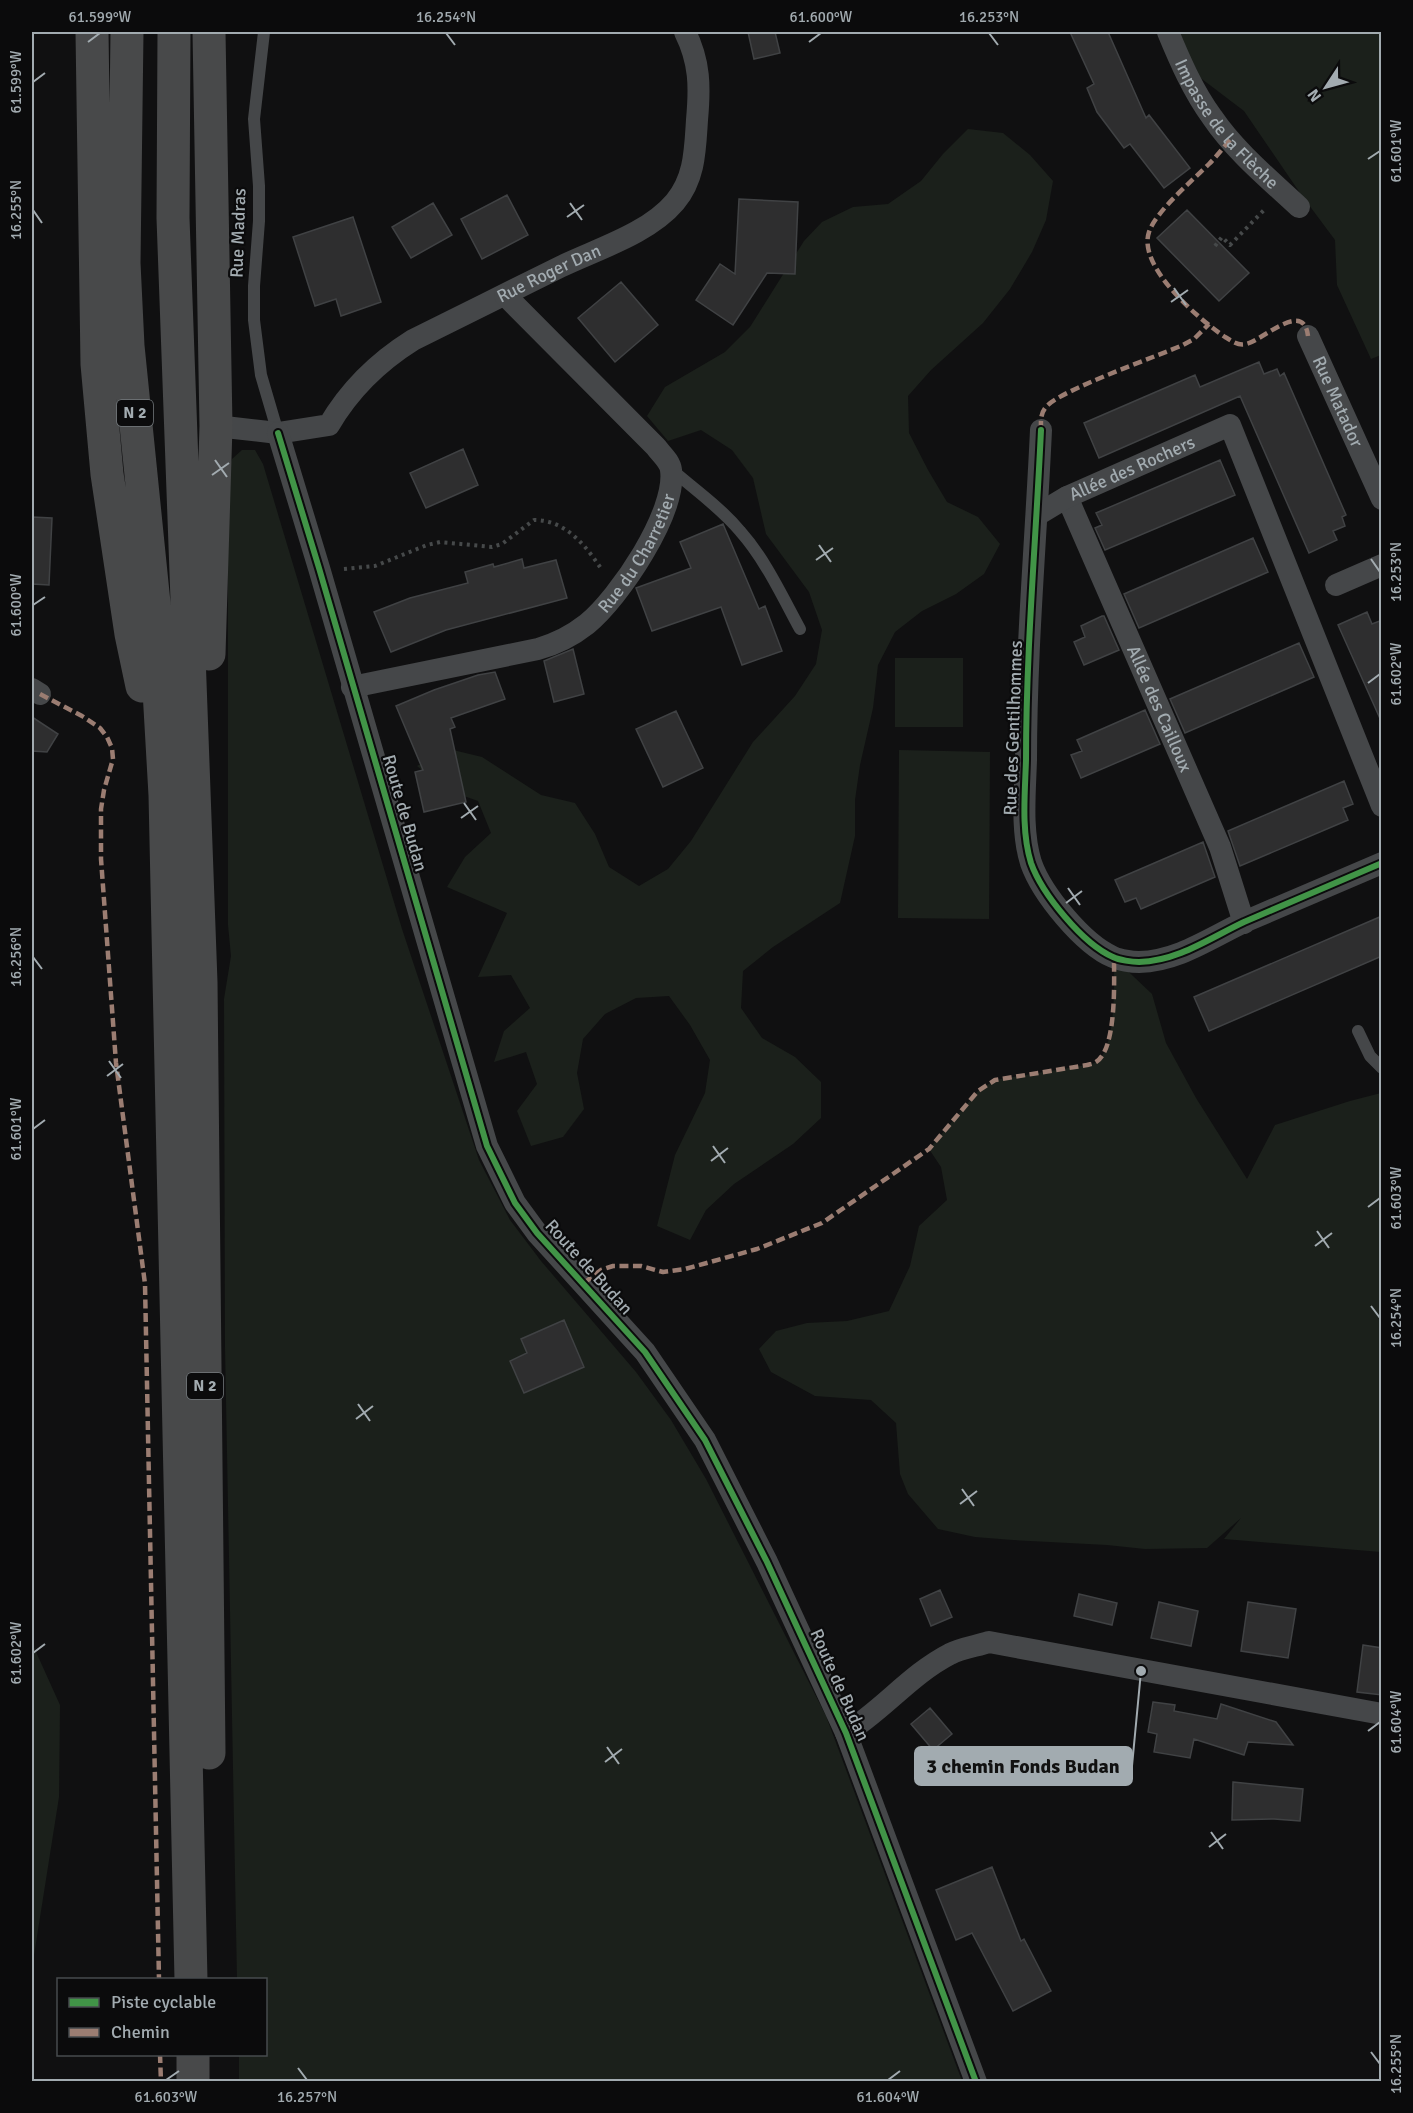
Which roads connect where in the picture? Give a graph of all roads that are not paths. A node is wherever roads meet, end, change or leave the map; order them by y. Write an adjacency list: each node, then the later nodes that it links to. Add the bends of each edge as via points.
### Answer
1 (92, 32): 22 (highway, via 97,364 107,474 131,634)
2 (127, 32): 22 (highway, N 2, via 124,263 128,346 154,603)
3 (174, 32): 22 (highway, N 2)
4 (209, 32): 11 (highway)
5 (264, 32): 13 (lane, Rue Madras, via 254,119 259,221 254,320 261,375)
6 (685, 32): 9 (street, Rue Roger Dan, via 696,60 699,99 693,167 676,201 642,229)
7 (1167, 32): 8 (street, Impasse de la Flèche, via 1212,118)
8 (1291, 199)
9 (505, 295): 13 (street, Rue Roger Dan, via 394,352 366,376 329,425); 14 (street, Rue du Charretier, via 656,447)
10 (1308, 336): 16 (street, Rue Matador)
11 (216, 426): 13 (street); 22 (highway, via 207,740)
12 (1041, 430): 17 (street, Rue des Gentilhommes)
13 (278, 434): 21 (street, Route de Budan)
14 (671, 469): 20 (lane, via 740,531); 21 (street, Rue du Charretier, via 660,521 617,593 586,625 553,645)
15 (1067, 497): 17 (street, Allée des Rochers); 23 (street, Allée des Rochers, via 1230,425); 25 (street, Allée des Cailloux, via 1220,847)
16 (1382, 499)
17 (1037, 515): 25 (street, Rue des Gentilhommes, via 1025,817 1032,864 1041,882 1063,915 1092,944 1114,958 1139,962 1175,956)
18 (1382, 565): 19 (street)
19 (1336, 585)
20 (800, 629)
21 (352, 687): 29 (street, Route de Budan, via 476,1112 510,1195 537,1233 645,1352 705,1440)
22 (180, 794): 30 (highway, N 2); 31 (highway, N 2, via 201,982)
23 (1382, 806)
24 (1382, 863): 25 (street, Rue des Gentilhommes)
25 (1244, 923)
26 (1358, 1031): 27 (lane, via 1370,1056)
27 (1382, 1068)
28 (1382, 1714): 29 (street, via 990,1642 950,1654)
29 (846, 1733): 36 (street, Route de Budan)
30 (191, 1978)
31 (212, 1978)
32 (193, 2056): 34 (highway)
33 (214, 2056): 35 (highway)
34 (193, 2082)
35 (214, 2082)
36 (976, 2082)

